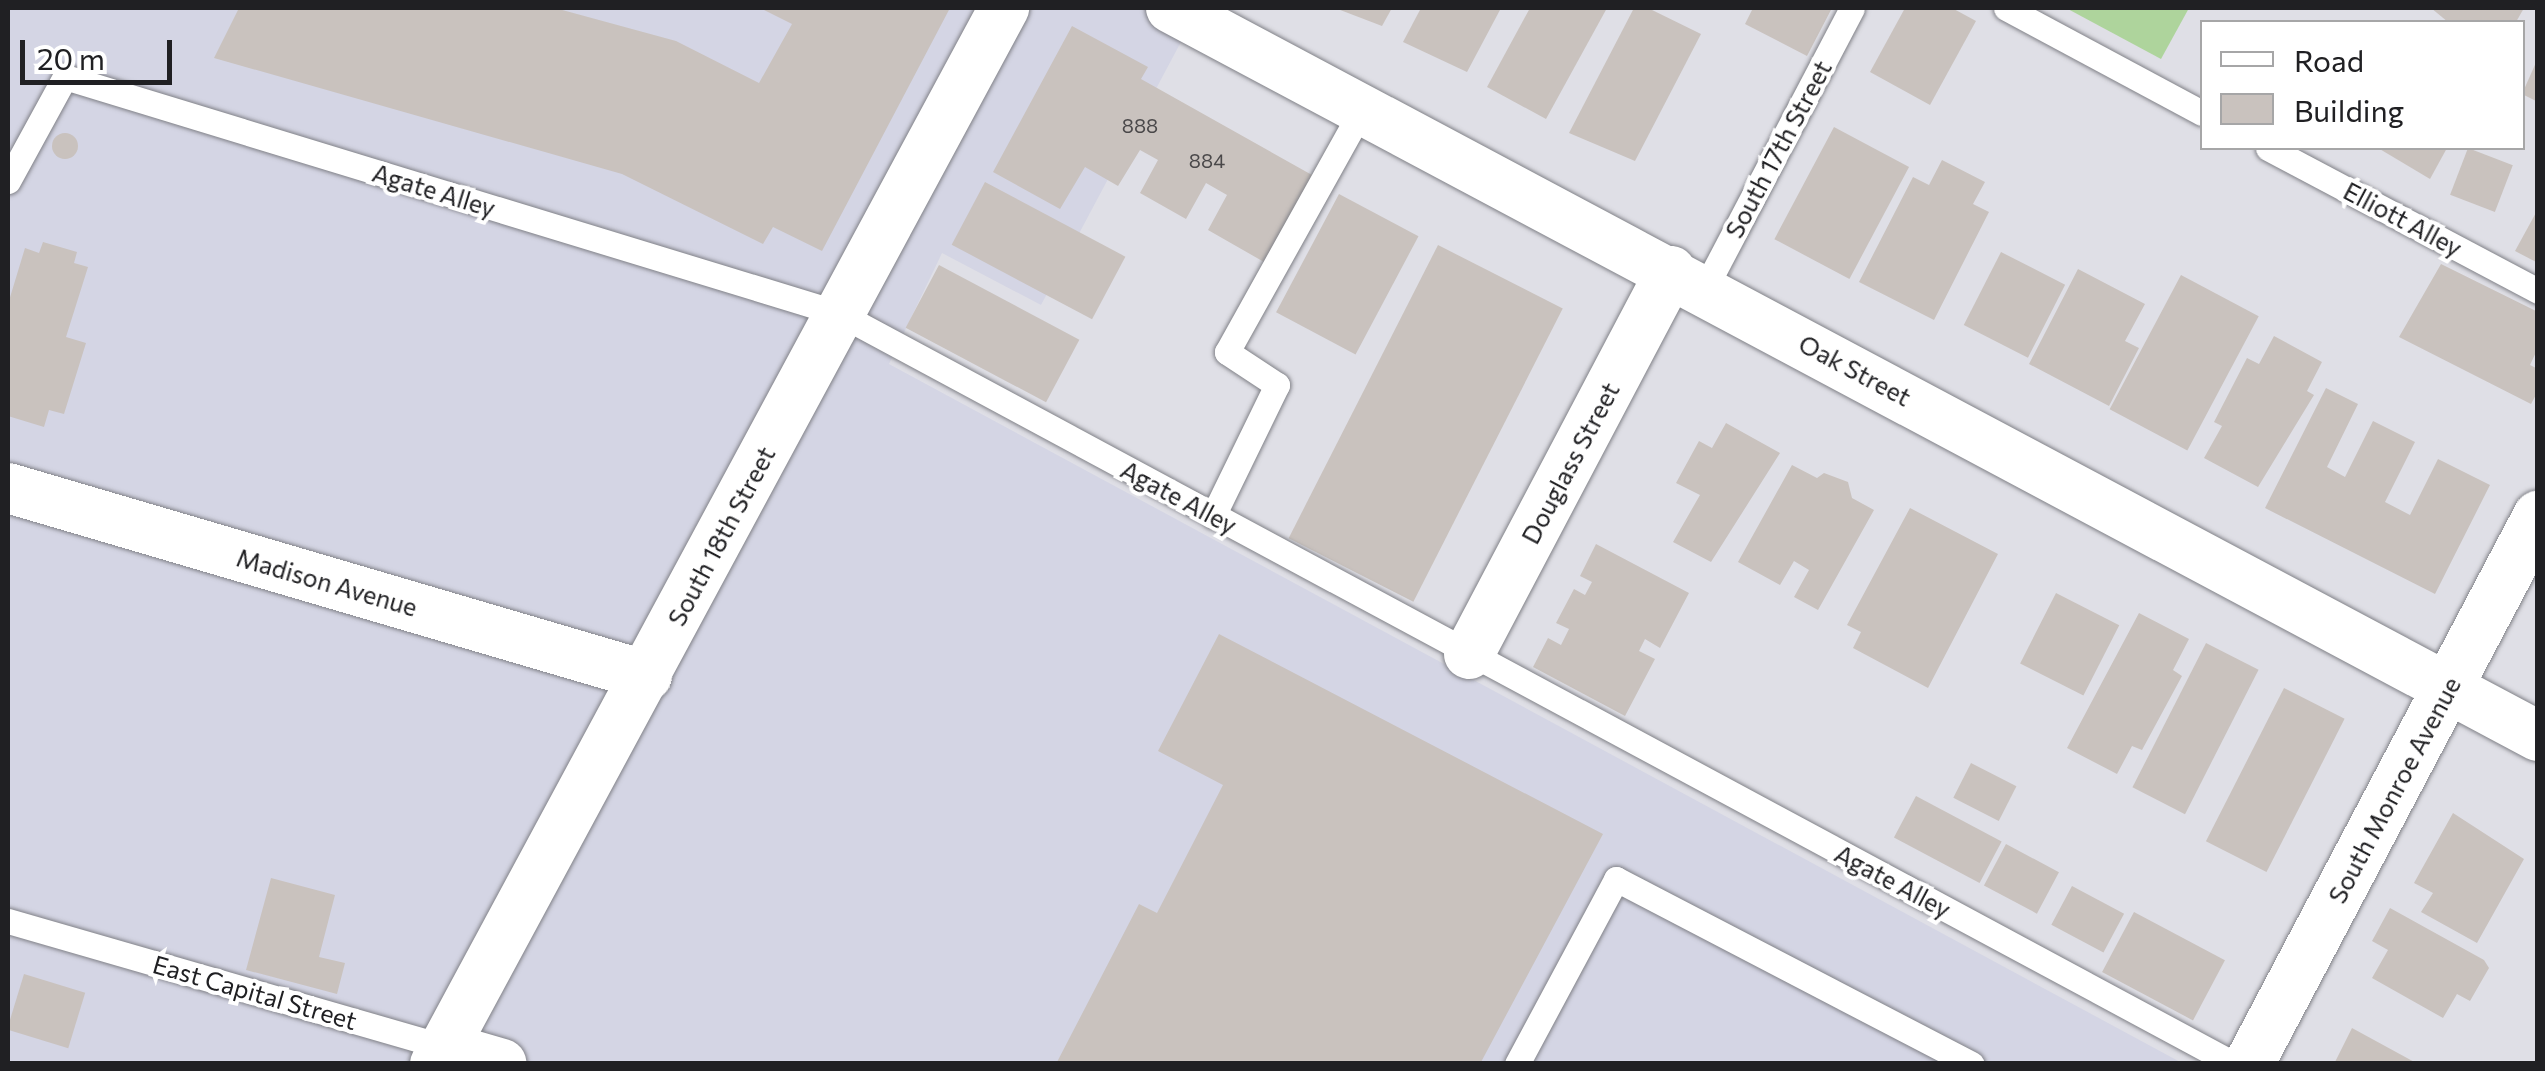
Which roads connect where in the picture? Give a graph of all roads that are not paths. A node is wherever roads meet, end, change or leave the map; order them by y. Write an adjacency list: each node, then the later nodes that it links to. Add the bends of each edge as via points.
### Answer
1 (1004, 8): 11 (street, South 18th Street)
2 (1172, 8): 5 (street, Oak Street)
3 (1852, 8): 9 (lane, South 17th Street)
4 (2006, 8): 6 (lane)
5 (1363, 108): 9 (street, Oak Street); 13 (lane, via 1226,352 1277,385)
6 (2200, 111)
7 (2272, 150): 10 (lane, Elliott Alley)
8 (8, 181): 11 (lane, Agate Alley, via 65,77)
9 (1688, 281): 15 (street, Douglass Street); 17 (street, Oak Street)
10 (2538, 291)
11 (838, 313): 13 (lane, Agate Alley); 16 (street, South 18th Street)
12 (8, 488): 16 (street, Madison Avenue)
13 (1214, 516): 15 (lane, Agate Alley)
14 (2538, 516): 17 (street, South Monroe Avenue)
15 (1469, 654): 24 (lane, Agate Alley)
16 (647, 676): 20 (street, South 18th Street)
17 (2448, 688): 18 (street, Oak Street); 25 (street, South Monroe Avenue)
18 (2538, 736)
19 (8, 920): 20 (lane, East Capital Street)
20 (439, 1055): 21 (street, East Capital Street)
21 (502, 1064)
22 (1518, 1064): 23 (lane, via 1616,879)
23 (1972, 1064)
24 (2234, 1064)
25 (2249, 1064)

